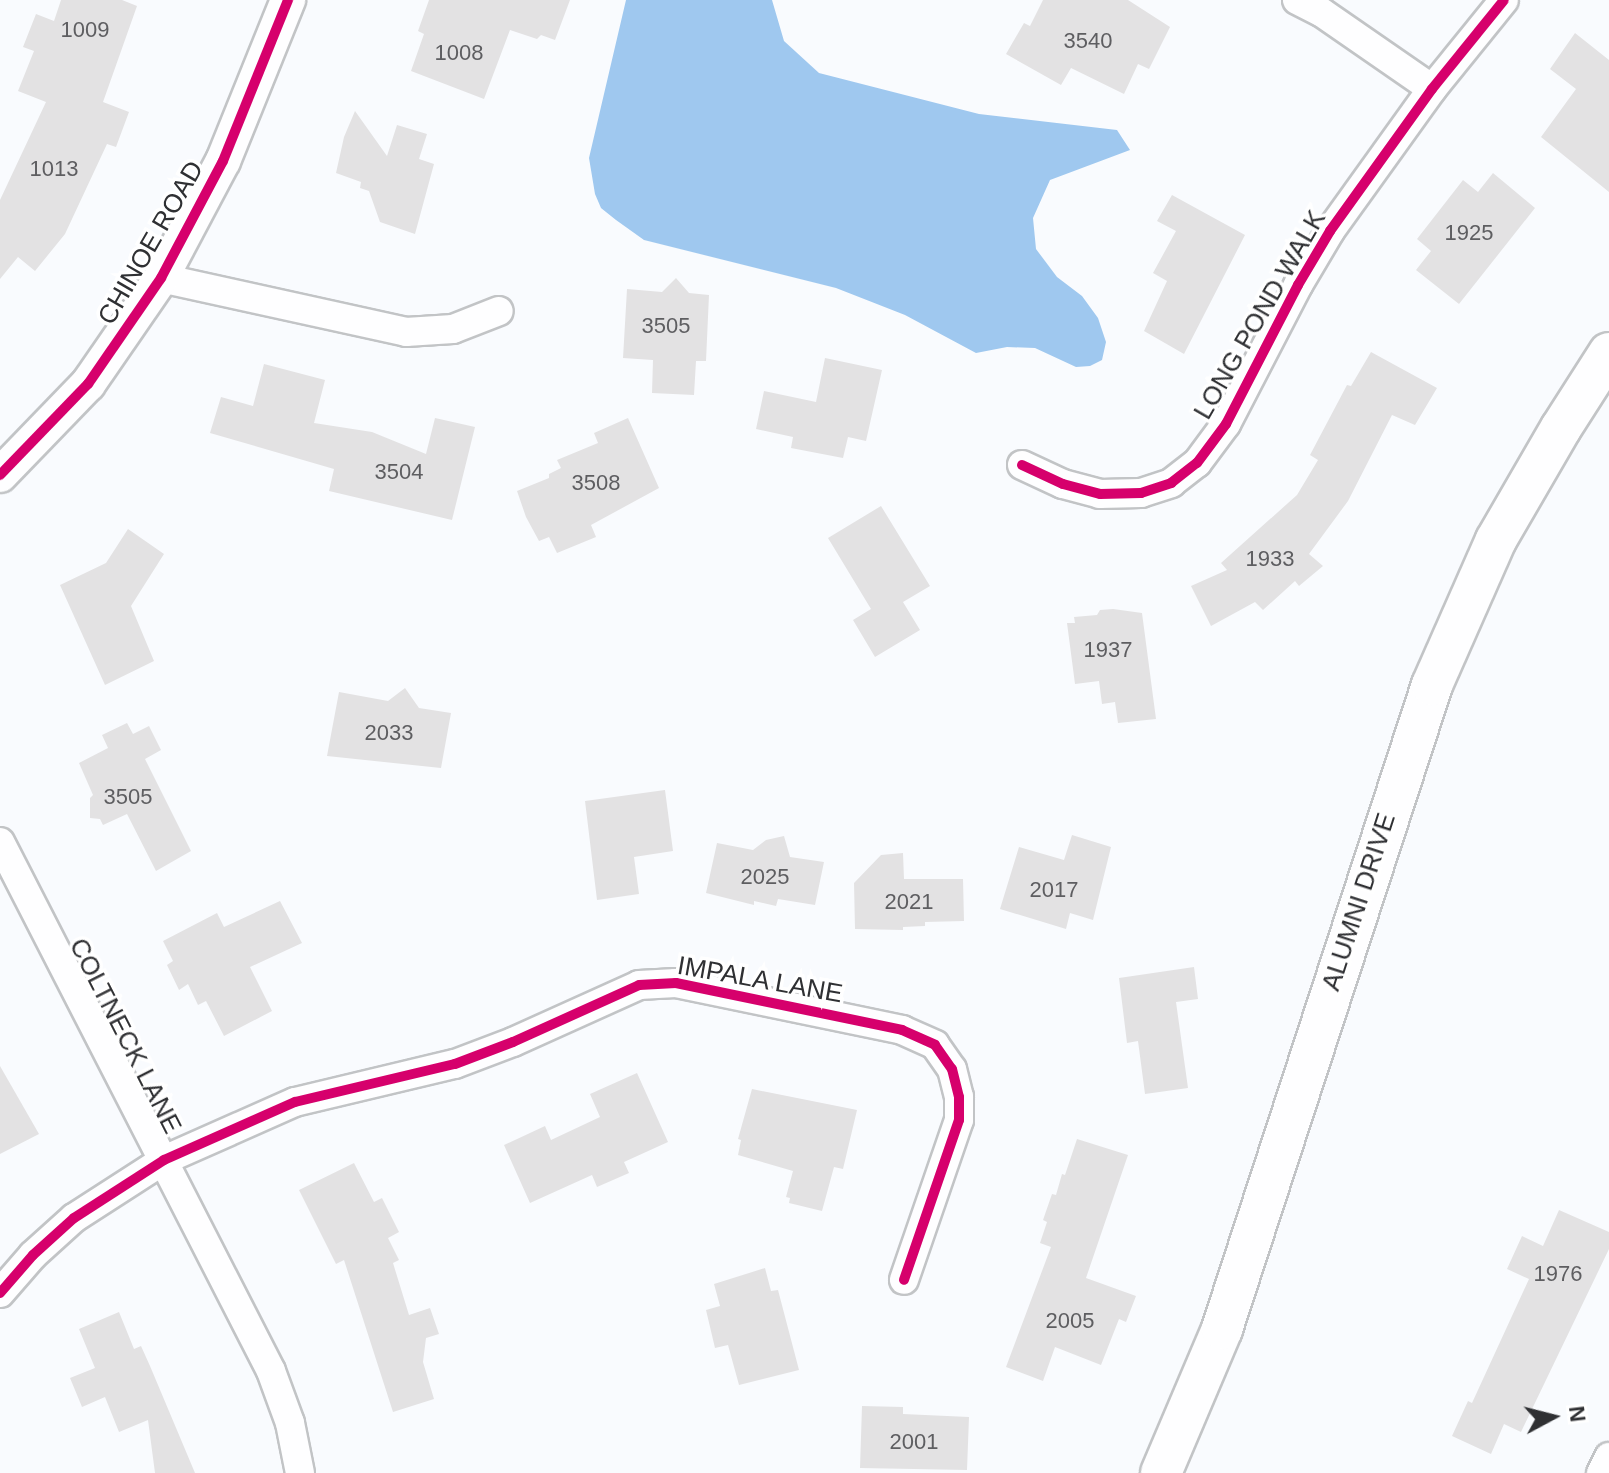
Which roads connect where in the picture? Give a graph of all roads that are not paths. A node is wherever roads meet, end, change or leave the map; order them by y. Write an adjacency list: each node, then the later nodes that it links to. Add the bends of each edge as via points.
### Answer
1 (288, 0): 5 (street, CHINOE ROAD, via 223,161)
2 (1297, 0): 4 (street)
3 (1504, 0): 4 (street, LONG POND WALK)
4 (1432, 89): 8 (street, LONG POND WALK, via 1330,231 1226,424 1197,463 1171,483 1141,493 1100,494)
5 (161, 278): 6 (street, via 406,332 453,329); 9 (street, CHINOE ROAD, via 88,384)
6 (499, 311)
7 (1609, 353): 16 (main road, ALUMNI DRIVE, via 1496,540 1432,685 1222,1329)
8 (1022, 465)
9 (0, 475)
10 (0, 842): 11 (street, COLTNECK LANE)
11 (164, 1160): 12 (street, IMPALA LANE, via 295,1102 455,1064 639,985 676,983 902,1030 935,1045 952,1069 959,1120); 13 (street, IMPALA LANE, via 74,1218); 15 (street, COLTNECK LANE, via 271,1371 290,1423)
12 (904, 1280)
13 (0, 1293)
14 (1609, 1457): 17 (street)
15 (300, 1473)
16 (1161, 1473)
17 (1601, 1473)

